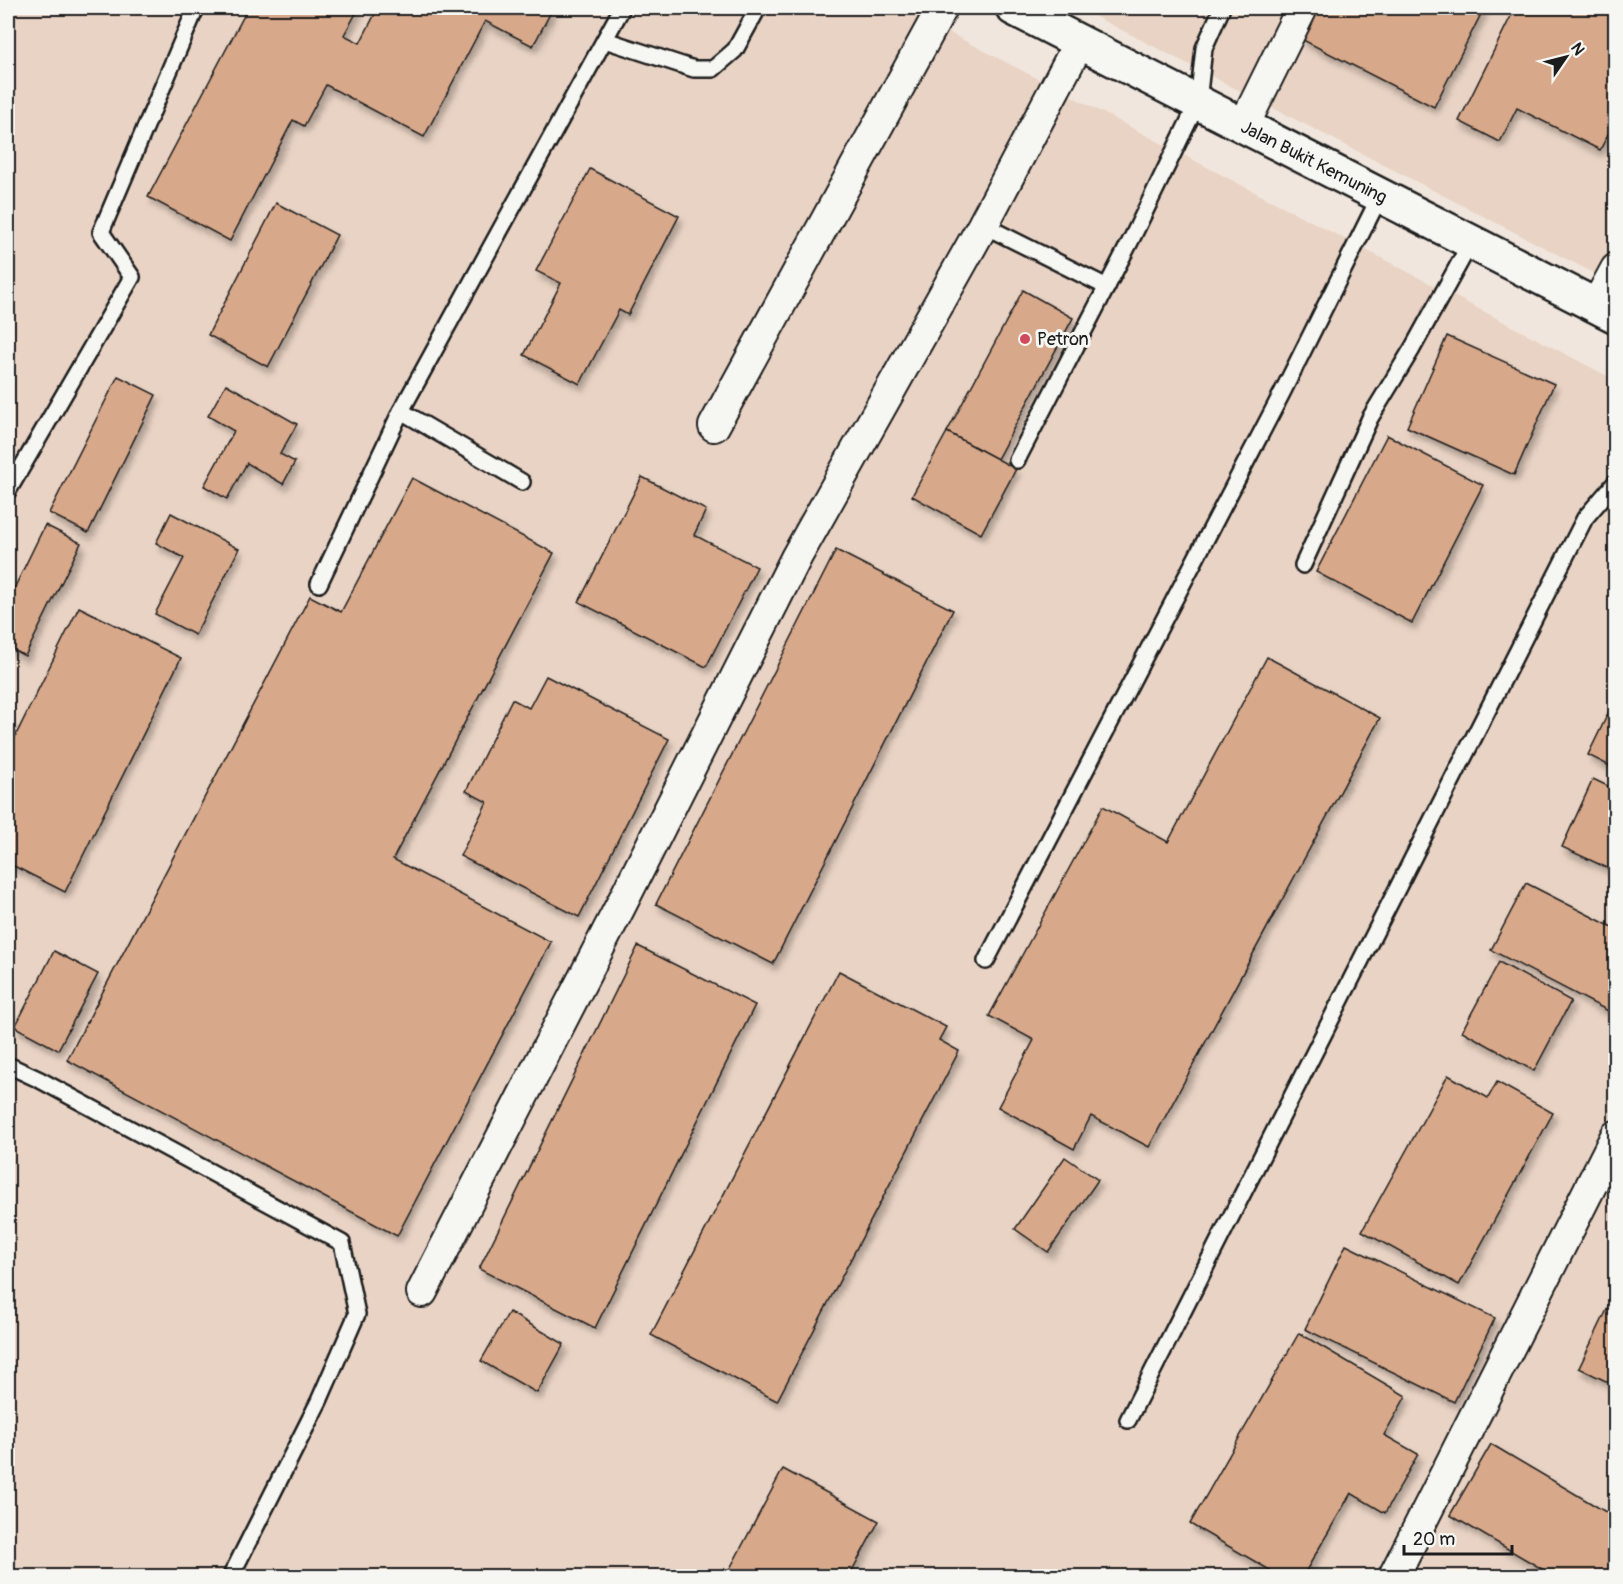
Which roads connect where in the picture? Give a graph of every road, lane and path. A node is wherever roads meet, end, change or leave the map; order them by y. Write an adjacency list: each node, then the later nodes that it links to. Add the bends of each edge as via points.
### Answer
1 (196, 8): 23 (lane, via 101,232 132,277)
2 (622, 8): 8 (lane)
3 (758, 8): 8 (lane, via 735,50 713,69 694,69)
4 (942, 8): 19 (street)
5 (1222, 8): 10 (lane, via 1204,48)
6 (1302, 8): 11 (street)
7 (1025, 10): 9 (main road, Jalan Bukit Kemuning)
8 (605, 40): 18 (lane)
9 (1080, 41): 10 (main road, Jalan Bukit Kemuning); 13 (street)
10 (1198, 102): 11 (main road, Jalan Bukit Kemuning); 16 (lane)
11 (1244, 125): 12 (main road, Jalan Bukit Kemuning)
12 (1380, 196): 14 (main road, Jalan Bukit Kemuning); 26 (lane, via 1282,393)
13 (983, 225): 16 (lane); 29 (street, via 797,556)
14 (1470, 242): 17 (main road, Jalan Bukit Kemuning); 24 (lane, via 1370,418)
15 (1616, 269): 17 (street)
16 (1107, 286): 20 (lane)
17 (1606, 311)
18 (401, 411): 21 (lane); 25 (lane)
19 (714, 426)
20 (1017, 460)
21 (522, 482)
22 (1616, 482): 30 (lane, via 1585,518)
23 (8, 490)
24 (1303, 566)
25 (319, 584)
26 (986, 961)
27 (8, 1065): 31 (lane, via 342,1243 357,1314 319,1401)
28 (1616, 1136): 32 (street)
29 (422, 1292)
30 (1128, 1420)
31 (231, 1576)
32 (1394, 1576)

